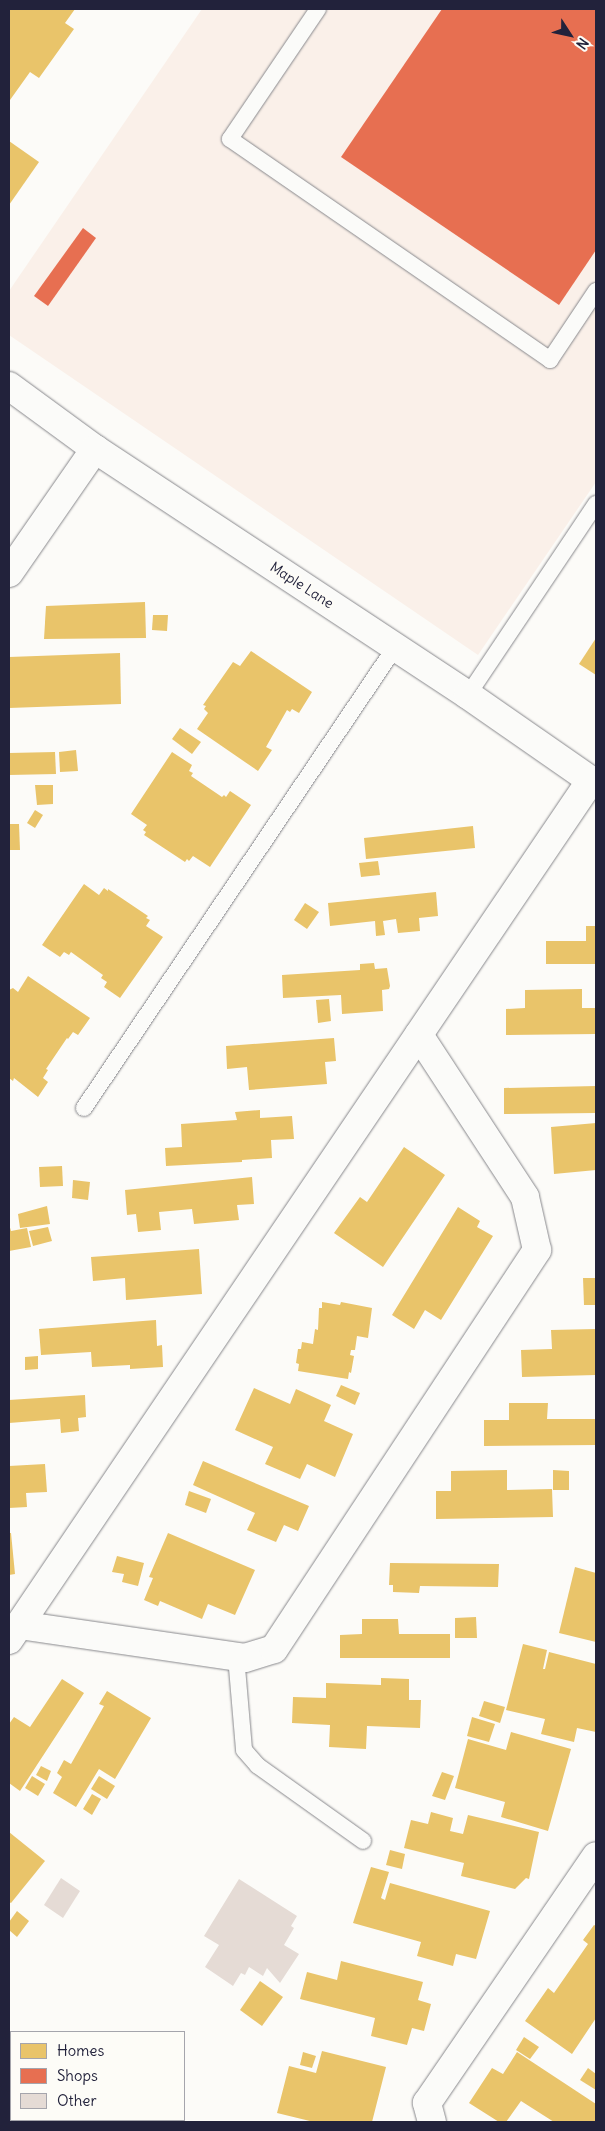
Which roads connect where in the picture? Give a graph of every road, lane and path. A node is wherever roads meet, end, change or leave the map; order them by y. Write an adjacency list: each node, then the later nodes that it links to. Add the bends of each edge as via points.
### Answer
1 (318, 9): 2 (lane, via 230,139 550,360)
2 (596, 291)
3 (9, 386): 4 (street, Maple Lane)
4 (95, 449): 6 (street); 7 (street, Maple Lane)
5 (596, 504): 8 (lane)
6 (9, 573)
7 (396, 646): 8 (street, Maple Lane); 11 (lane)
8 (468, 695): 9 (street, Maple Lane)
9 (594, 782): 10 (street)
10 (419, 1035): 12 (street); 13 (street, via 525,1197 537,1250 274,1649 245,1658)
11 (84, 1108)
12 (14, 1633): 13 (street)
13 (236, 1656): 14 (lane, via 244,1750 258,1766)
14 (363, 1841)
15 (596, 1856): 16 (street, via 427,2103)
16 (432, 2122)

